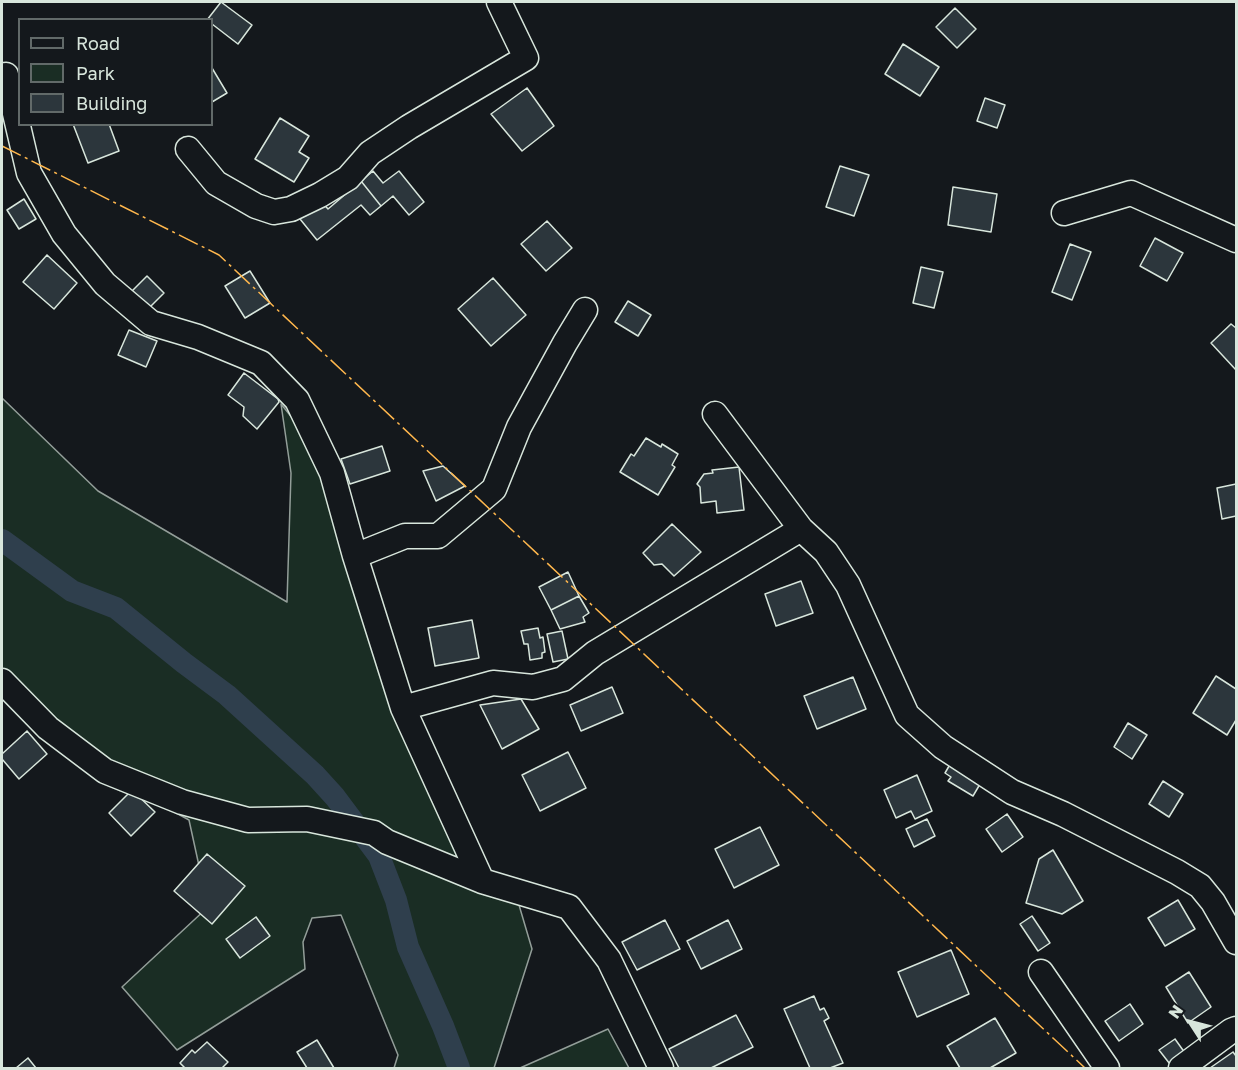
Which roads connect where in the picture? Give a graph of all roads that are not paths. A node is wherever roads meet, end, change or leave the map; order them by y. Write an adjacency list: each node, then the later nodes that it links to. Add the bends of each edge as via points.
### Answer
1 (499, 2): 3 (street, via 526,58 409,127 370,153 348,178 291,209 274,212 256,207 216,183)
2 (6, 75): 9 (street, via 29,174 64,234 105,284 151,323 261,363 297,400 332,473)
3 (188, 149)
4 (1064, 213): 5 (street, via 1131,193)
5 (1236, 240)
6 (585, 310): 9 (street, via 519,427 494,489 438,536 405,536)
7 (715, 414): 8 (street)
8 (801, 529): 11 (street, via 595,653 564,679 533,687 493,683); 13 (street, via 826,552 848,585 907,715 943,747 1012,792 1063,814 1200,886)
9 (355, 556): 11 (street)
10 (2, 681): 12 (street, via 48,728 105,771 182,802 248,820 307,819 375,834)
11 (403, 708): 12 (street)
12 (482, 881): 16 (street, via 569,907 609,960)
13 (1236, 942)
14 (1041, 972): 17 (street)
15 (1236, 1029): 18 (street)
16 (661, 1068)
17 (1107, 1068)
18 (1181, 1068)

